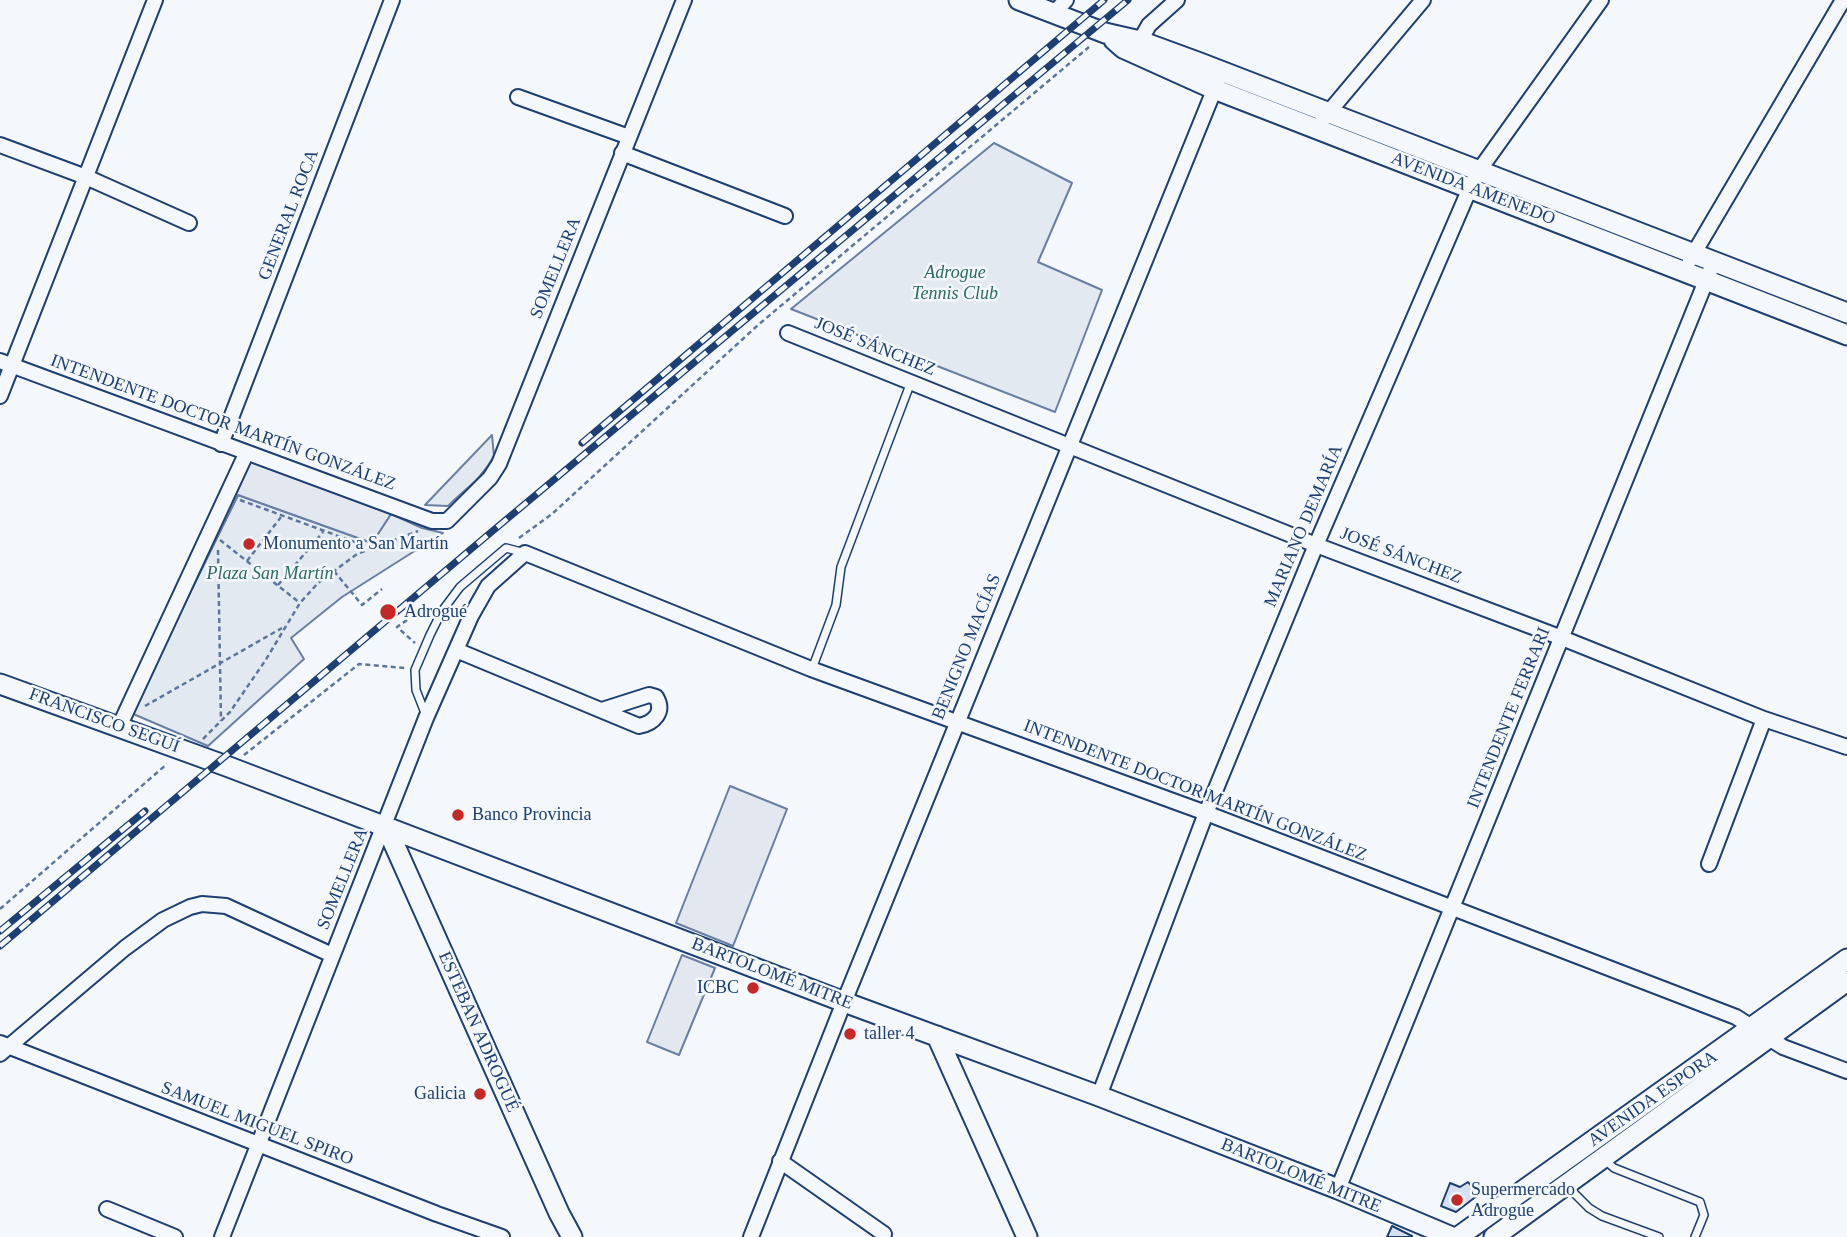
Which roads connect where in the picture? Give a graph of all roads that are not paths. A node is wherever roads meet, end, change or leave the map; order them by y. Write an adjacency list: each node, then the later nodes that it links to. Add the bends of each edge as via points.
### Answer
1 (392, 0): 32 (street, GENERAL ROCA)
2 (684, 0): 15 (street, SOMELLERA)
3 (1019, 0): 9 (street, AVENIDA AMENEDO)
4 (1177, 0): 11 (street, via 1149,25)
5 (1423, 0): 14 (street)
6 (1601, 0): 19 (street, MARIANO DEMARÍA)
7 (1843, 0): 22 (street)
8 (149, 2): 18 (street)
9 (1060, 7): 10 (street, AVENIDA AMENEDO)
10 (1105, 33): 11 (street, AVENIDA AMENEDO); 12 (street, AVENIDA AMENEDO, via 1123,48)
11 (1140, 41): 12 (street, AVENIDA AMENEDO)
12 (1218, 80): 14 (street, AVENIDA AMENEDO); 33 (street, BENIGNO MACÍAS)
13 (519, 97): 15 (street)
14 (1322, 121): 19 (street, AVENIDA AMENEDO)
15 (629, 137): 17 (street, SOMELLERA)
16 (0, 145): 18 (street)
17 (622, 153): 20 (street); 35 (street, SOMELLERA, via 495,471 447,521)
18 (86, 177): 21 (street); 29 (street)
19 (1474, 180): 22 (street, AVENIDA AMENEDO); 24 (street, AVENIDA AMENEDO); 36 (street, MARIANO DEMARÍA)
20 (785, 216)
21 (189, 223)
22 (1693, 252): 23 (street, AVENIDA AMENEDO); 24 (street)
23 (1715, 261): 25 (street, INTENDENTE FERRARI); 26 (street, AVENIDA AMENEDO)
24 (1685, 271): 25 (street, AVENIDA AMENEDO)
25 (1706, 279): 28 (street, AVENIDA AMENEDO); 38 (street, INTENDENTE FERRARI)
26 (1847, 313)
27 (788, 332): 30 (street, JOSÉ SÁNCHEZ)
28 (1847, 335)
29 (6, 363): 31 (street); 32 (street, INTENDENTE DOCTOR MARTÍN GONZÁLEZ)
30 (911, 382): 33 (street, JOSÉ SÁNCHEZ); 40 (lane, via 841,567 836,605)
31 (0, 396)
32 (221, 444): 34 (street, INTENDENTE DOCTOR MARTÍN GONZÁLEZ)
33 (1070, 446): 36 (street, JOSÉ SÁNCHEZ); 46 (street, BENIGNO MACÍAS)
34 (246, 454): 35 (street, INTENDENTE DOCTOR MARTÍN GONZÁLEZ); 45 (street)
35 (432, 522)
36 (1316, 545): 38 (street, JOSÉ SÁNCHEZ); 49 (street, MARIANO DEMARÍA)
37 (525, 553): 39 (street, SOMELLERA, via 488,586); 40 (street, INTENDENTE DOCTOR MARTÍN GONZÁLEZ); 43 (lane, via 506,548 460,587 442,611 415,670)
38 (1562, 638): 44 (street, JOSÉ SÁNCHEZ); 52 (street, INTENDENTE FERRARI)
39 (456, 650): 42 (street); 43 (street, SOMELLERA)
40 (811, 669): 46 (street, INTENDENTE DOCTOR MARTÍN GONZÁLEZ)
41 (0, 684): 45 (street, FRANCISCO SEGUÍ)
42 (602, 710)
43 (426, 718): 50 (street, SOMELLERA)
44 (1763, 719): 47 (street, JOSÉ SÁNCHEZ); 51 (street)
45 (120, 722): 48 (street, FRANCISCO SEGUÍ)
46 (957, 723): 49 (street, INTENDENTE DOCTOR MARTÍN GONZÁLEZ); 56 (street, BENIGNO MACÍAS)
47 (1847, 747)
48 (191, 753): 50 (street, BARTOLOMÉ MITRE)
49 (1206, 813): 52 (street, INTENDENTE DOCTOR MARTÍN GONZÁLEZ); 61 (street, MARIANO DEMARÍA)
50 (386, 826): 53 (street, SOMELLERA); 56 (street, BARTOLOMÉ MITRE); 69 (street, ESTEBAN ADROGUÉ)
51 (1709, 864)
52 (1452, 910): 57 (street, INTENDENTE DOCTOR MARTÍN GONZÁLEZ, via 1736,1017); 66 (street, INTENDENTE FERRARI)
53 (332, 955): 59 (street, via 226,906 190,907 125,948); 62 (street, SOMELLERA)
54 (1847, 959): 57 (street, AVENIDA ESPORA)
55 (1847, 981): 57 (street, AVENIDA ESPORA)
56 (844, 1002): 58 (street, BARTOLOMÉ MITRE); 64 (street, BENIGNO MACÍAS)
57 (1761, 1032): 60 (street, INTENDENTE DOCTOR MARTÍN GONZÁLEZ, via 1783,1047); 63 (street, AVENIDA ESPORA); 76 (street, AVENIDA ESPORA)
58 (937, 1036): 61 (street, BARTOLOMÉ MITRE); 74 (street)
59 (2, 1048): 62 (street, SAMUEL MIGUEL SPIRO)
60 (1847, 1071)
61 (1099, 1096): 66 (street, BARTOLOMÉ MITRE)
62 (259, 1146): 71 (street, SOMELLERA); 72 (street, SAMUEL MIGUEL SPIRO)
63 (1603, 1158): 65 (street, AVENIDA ESPORA); 79 (lane, via 1614,1168 1700,1202 1704,1214)
64 (780, 1161): 68 (street); 73 (street, BENIGNO MACÍAS)
65 (1566, 1185): 77 (street, AVENIDA ESPORA); 78 (lane, via 1602,1216)
66 (1338, 1189): 75 (street, BARTOLOMÉ MITRE)
67 (107, 1209): 70 (street)
68 (884, 1234)
69 (568, 1235)
70 (176, 1237)
71 (222, 1237)
72 (502, 1237)
73 (751, 1237)
74 (1027, 1237)
75 (1452, 1237)
76 (1458, 1237)
77 (1494, 1237)
78 (1659, 1237)
79 (1695, 1237)

